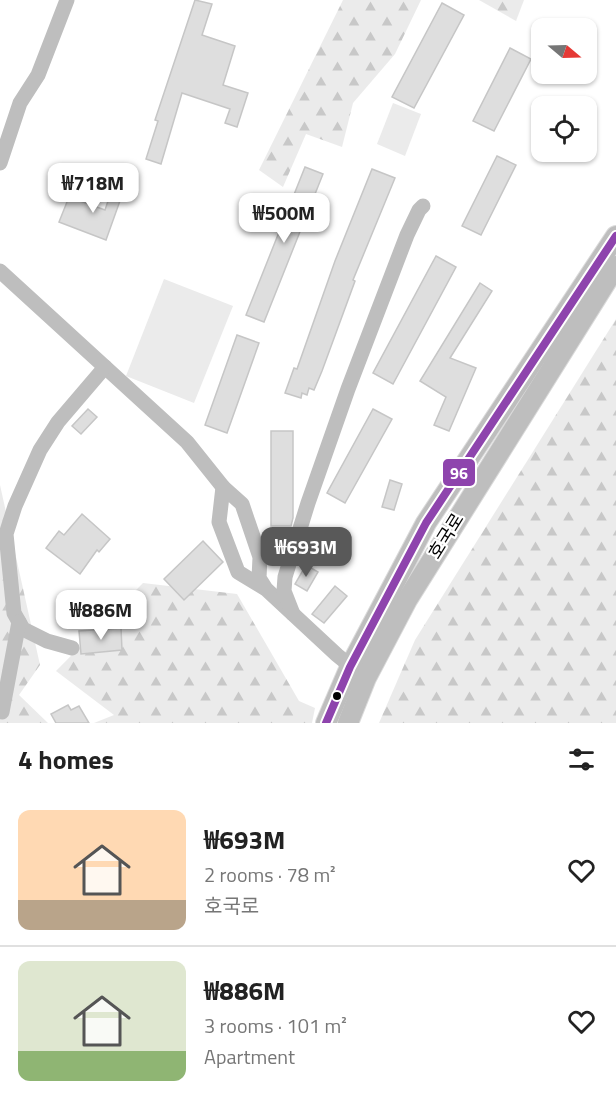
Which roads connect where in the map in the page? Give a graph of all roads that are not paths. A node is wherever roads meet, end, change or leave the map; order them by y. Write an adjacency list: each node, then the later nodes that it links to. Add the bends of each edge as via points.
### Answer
1 (67, 0): 2 (lane, via 38,75 20,104)
2 (0, 163)
3 (423, 206): 10 (lane, via 407,235 308,503 285,578 284,591)
4 (616, 236): 13 (main road, 호국로, via 426,523)
5 (616, 266): 13 (main road, 호국로)
6 (0, 271): 7 (lane)
7 (105, 367): 8 (lane, via 187,442); 11 (lane, via 58,422 40,450 15,506 6,534 11,590)
8 (223, 487): 9 (lane, via 242,504 260,557 259,578); 9 (lane, via 219,522 238,572)
9 (266, 589): 10 (lane)
10 (294, 614): 13 (lane)
11 (19, 622): 12 (lane, via 47,641); 14 (lane)
12 (72, 648)
13 (358, 672): 15 (main road, 호국로); 16 (main road, 호국로)
14 (2, 712)
15 (326, 723)
16 (348, 723)

